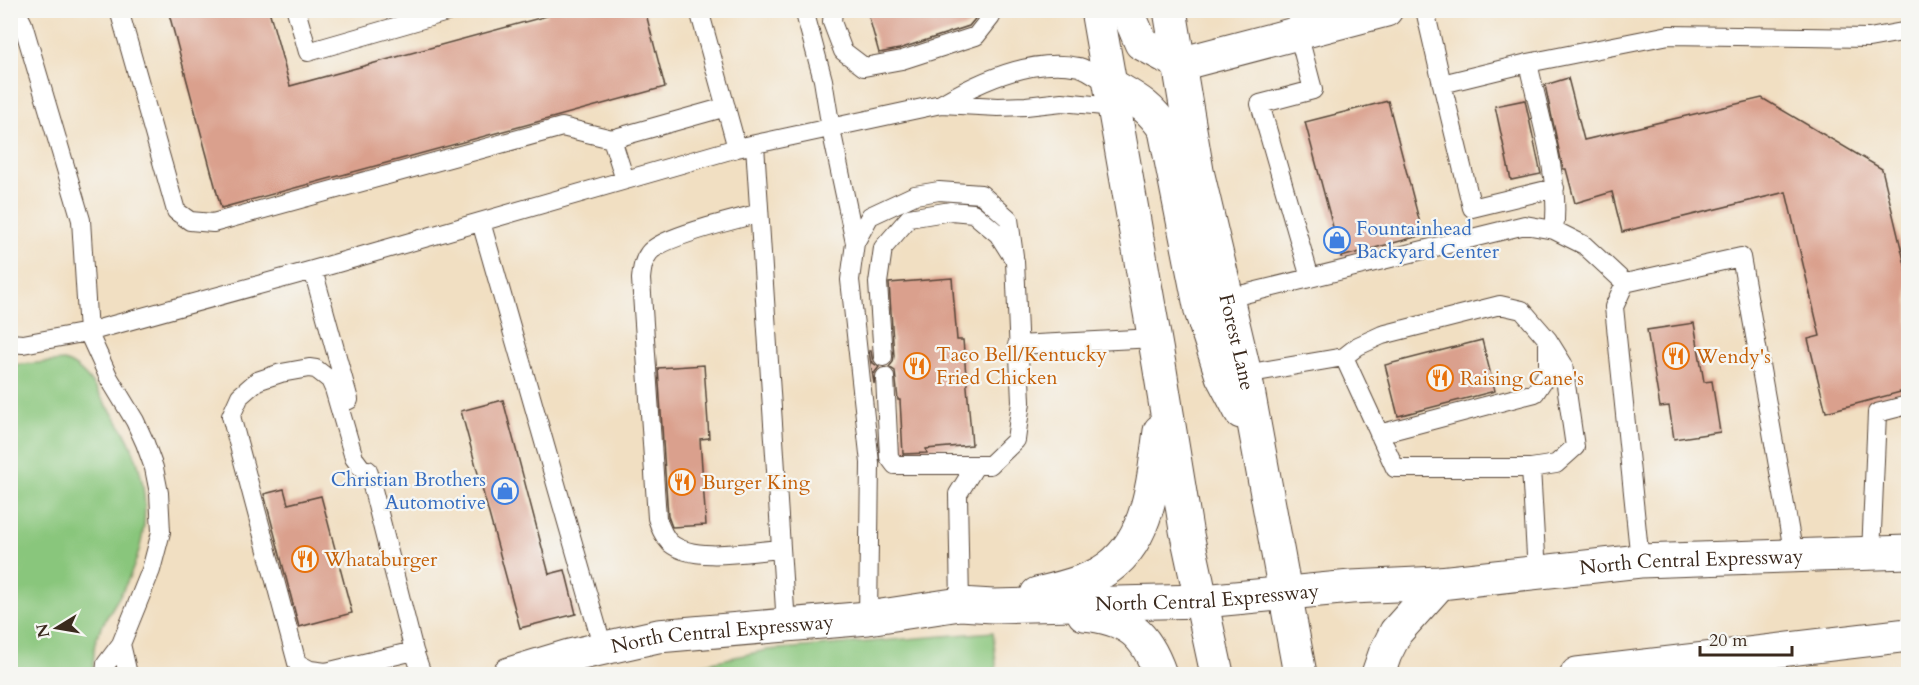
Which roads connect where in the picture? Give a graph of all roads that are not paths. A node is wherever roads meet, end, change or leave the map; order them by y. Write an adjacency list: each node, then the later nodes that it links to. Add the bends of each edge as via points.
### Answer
1 (16, 10): 37 (lane, via 81,220)
2 (119, 10): 24 (lane, via 176,211 190,221 213,223 562,128)
3 (296, 10): 4 (lane, via 308,52)
4 (454, 10)
5 (699, 10): 22 (lane)
6 (804, 10): 23 (lane, via 823,80)
7 (833, 10): 8 (lane, via 832,22 843,51 864,67 902,60 976,36 991,17)
8 (990, 10)
9 (1097, 10): 20 (main road)
10 (1127, 10): 18 (main road, via 1141,43)
11 (1170, 10): 18 (main road, Forest Lane)
12 (1386, 10): 14 (main road)
13 (1425, 10): 19 (lane)
14 (1340, 16): 16 (main road)
15 (1908, 31): 17 (lane, via 1869,38 1669,35)
16 (1298, 33): 18 (main road); 34 (lane, via 1312,90 1260,104)
17 (1528, 63): 19 (lane); 27 (lane)
18 (1179, 64): 36 (main road, Forest Lane, via 1197,171)
19 (1442, 84): 27 (lane, via 1472,208)
20 (1113, 96): 21 (lane, via 1026,106); 21 (lane, via 1081,67 1048,64 971,87); 41 (main road); 48 (main road, via 1144,104 1165,130 1201,311 1222,376)
21 (941, 105): 23 (lane)
22 (726, 107): 24 (lane); 25 (lane)
23 (831, 129): 25 (lane); 31 (lane)
24 (612, 139): 26 (lane)
25 (746, 146): 26 (lane); 28 (lane)
26 (624, 180): 29 (lane)
27 (1555, 188): 30 (lane)
28 (759, 213): 54 (lane); 54 (lane, via 669,240 651,251 643,264 641,279 661,531 669,542 688,552)
29 (481, 222): 33 (lane); 69 (lane)
30 (1554, 231): 34 (lane, via 1525,225); 35 (lane, via 1584,245)
31 (855, 243): 32 (lane, via 870,216 915,195 939,190 981,194 1009,219); 53 (lane, via 850,280 870,463)
32 (1015, 261): 40 (lane); 42 (lane, via 998,234 973,213 951,211 909,218 883,248 878,283)
33 (313, 270): 37 (lane); 52 (lane)
34 (1310, 278): 36 (lane)
35 (1625, 283): 57 (lane, via 1741,257); 58 (lane, via 1614,307)
36 (1228, 298): 44 (main road, Forest Lane)
37 (88, 332): 39 (lane); 68 (lane, via 145,443 159,493 161,532 151,570)
38 (1548, 340): 43 (lane, via 1522,310 1500,305 1382,335); 47 (lane, via 1548,373 1534,393); 51 (lane, via 1563,364 1575,447 1556,464)
39 (10, 343)
40 (1017, 345): 41 (lane); 50 (lane, via 1021,402 1016,440 990,465)
41 (1157, 351): 62 (main road, via 1186,530); 64 (main road, via 1161,424 1152,491 1143,521 1126,552 1102,572 1064,587)
42 (883, 357)
43 (1344, 357): 44 (lane); 47 (lane)
44 (1245, 375): 48 (main road, Forest Lane)
45 (885, 377): 49 (lane)
46 (1908, 405): 56 (lane, via 1877,413)
47 (1379, 434): 51 (lane, via 1395,468)
48 (1258, 446): 61 (main road, Forest Lane)
49 (889, 457): 50 (lane, via 895,465); 53 (lane)
50 (976, 465): 63 (lane, via 958,494)
51 (1531, 468): 59 (lane)
52 (371, 481): 70 (lane); 70 (lane, via 354,458 334,389 323,373 309,368 281,373 257,381 240,396 231,416 297,663 326,672)
53 (869, 490): 65 (lane)
54 (781, 549): 66 (lane)
55 (1908, 552): 56 (main road, North Central Expressway)
56 (1871, 554): 57 (main road, North Central Expressway)
57 (1794, 556): 58 (main road, North Central Expressway)
58 (1640, 561): 59 (main road, North Central Expressway)
59 (1537, 573): 60 (main road, North Central Expressway)
60 (1440, 583): 61 (main road, North Central Expressway); 78 (main road, via 1396,632)
61 (1287, 594): 62 (main road, North Central Expressway); 77 (main road, Forest Lane)
62 (1203, 601): 64 (main road, North Central Expressway); 76 (main road)
63 (960, 604): 64 (main road, North Central Expressway); 65 (main road, North Central Expressway)
64 (993, 606): 75 (main road, via 1105,616 1125,623 1153,654)
65 (868, 618): 66 (main road, North Central Expressway)
66 (786, 625): 69 (main road, North Central Expressway, via 658,636)
67 (1908, 635): 79 (main road)
68 (121, 644): 71 (lane, via 106,664); 72 (lane)
69 (603, 648): 74 (main road, North Central Expressway)
70 (414, 651): 73 (lane)
71 (105, 675)
72 (128, 675)
73 (422, 675)
74 (509, 675)
75 (1160, 675)
76 (1217, 675)
77 (1300, 675)
78 (1378, 675)
79 (1577, 675)

